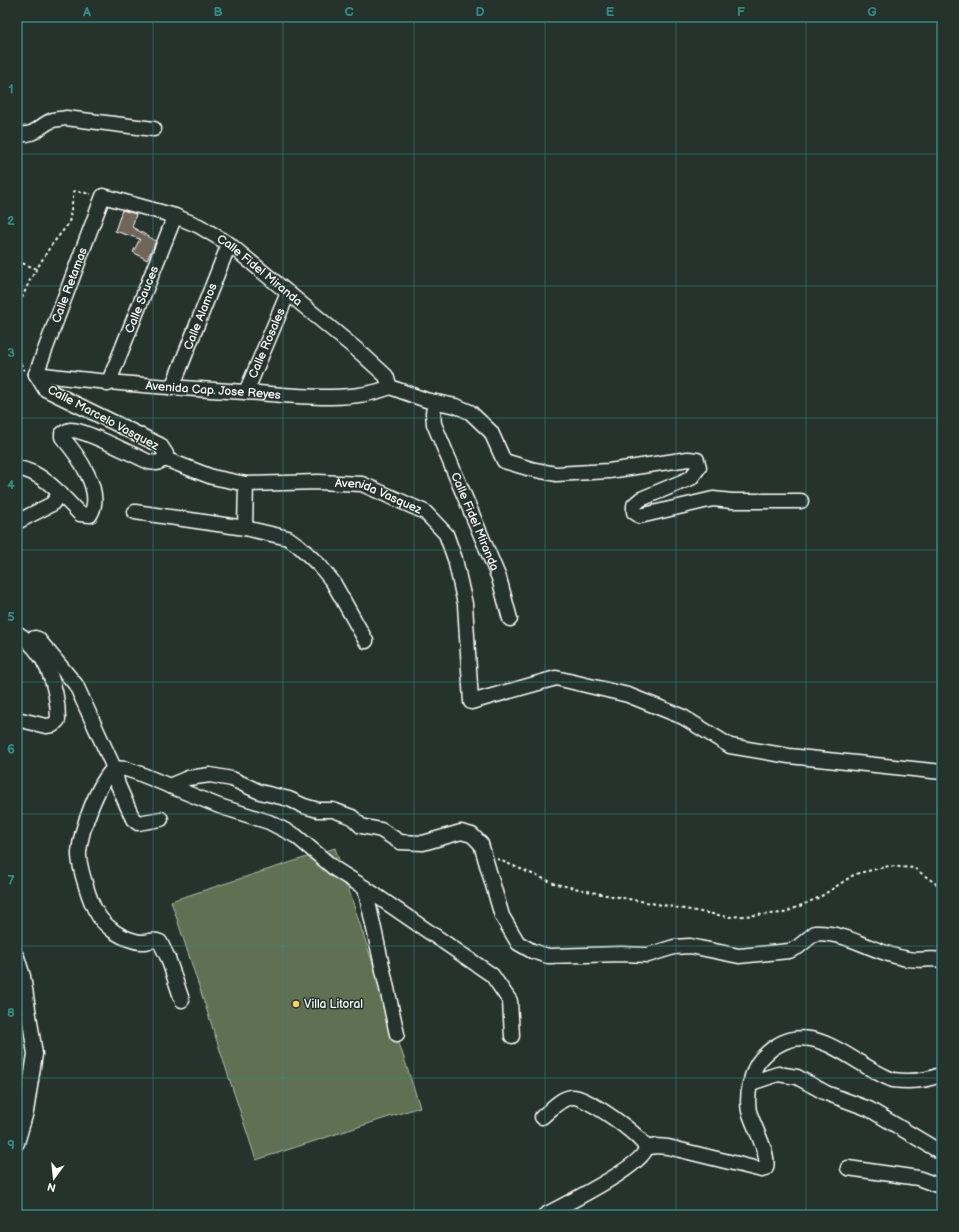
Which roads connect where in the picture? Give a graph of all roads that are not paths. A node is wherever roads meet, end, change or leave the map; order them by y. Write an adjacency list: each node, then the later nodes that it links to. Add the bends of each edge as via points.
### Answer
1 (154, 129): 2 (street, via 66,118 52,120 36,132)
2 (17, 134)
3 (103, 196): 4 (street, Calle Fidel Miranda); 7 (street, Calle Retamas)
4 (176, 216): 5 (street, Calle Fidel Miranda); 8 (street, Calle Sauces)
5 (229, 244): 6 (street, Calle Fidel Miranda); 10 (street, Calle Alamos)
6 (288, 293): 9 (street, Calle Fidel Miranda, via 372,363 386,376); 11 (street, Calle Rosales)
7 (36, 374): 8 (street, Avenida Cap. Jose Reyes); 13 (street, Calle Marcelo Vasquez, via 45,389 160,445 166,454)
8 (108, 384): 10 (street, Avenida Cap. Jose Reyes)
9 (390, 387): 11 (street, Avenida Cap. Jose Reyes, via 357,396); 12 (street)
10 (172, 388): 11 (street, Avenida Cap. Jose Reyes)
11 (246, 392)
12 (435, 402): 18 (street, via 470,412 491,432 504,461 531,469 556,474 609,471 688,459 697,460 699,467 691,478 641,499 634,505 634,512 640,516 713,499); 22 (street, Calle Fidel Miranda, via 434,424 499,578)
13 (165, 459): 16 (street, Avenida Vasquez, via 212,477); 17 (street, Calle Marcelo Vasquez, via 157,463 149,462 84,433 66,431 62,437 87,473 94,498 90,515 80,514)
14 (17, 460): 15 (street, Calle Marcelo Vasquez)
15 (23, 470): 17 (street, Calle Marcelo Vasquez, via 48,482)
16 (246, 484): 21 (street); 28 (street, Avenida Vasquez, via 362,484 425,512 446,534 455,559 465,604 471,702 556,678 628,695 683,717 730,746 789,756)
17 (60, 493): 20 (street, via 52,504)
18 (801, 501)
19 (135, 512): 21 (street)
20 (17, 522)
21 (246, 528): 25 (street, via 288,538 299,546 333,582)
22 (510, 619)
23 (17, 633): 24 (street)
24 (29, 640): 26 (street, via 45,662 54,685 58,720 54,726 46,726); 27 (street, via 38,639 76,685)
25 (366, 641)
26 (17, 719)
27 (114, 768): 29 (street, via 126,769); 30 (street, via 118,785 133,819 138,823); 34 (street, via 107,775 84,824 78,853 88,891 96,912 111,930 127,938 145,942 153,939 160,942)
28 (942, 772)
29 (169, 786): 31 (street, via 268,822 296,836 335,869); 33 (street, via 188,778 210,775 232,779 260,792 289,799 304,806 332,810 352,817 361,826 381,830 400,842 423,843 460,832 472,835 481,844 502,916 518,943 548,956 648,955 674,947 690,946 739,956 789,951 798,947 815,932 827,932 908,959)
30 (161, 819)
31 (365, 888): 35 (street); 36 (street, via 492,975 510,1000)
32 (17, 956): 38 (street, via 23,976 35,1054)
33 (942, 960)
34 (182, 1000)
35 (397, 1034)
36 (512, 1036)
37 (942, 1074): 39 (street, via 906,1082 893,1080 836,1048 817,1039 806,1038 785,1040 768,1051 758,1062)
38 (30, 1079): 40 (street); 41 (street)
39 (751, 1084): 44 (street, via 749,1110 765,1155 767,1164 764,1170 668,1147); 45 (street, via 778,1074 797,1076 826,1093 869,1109)
40 (17, 1090)
41 (21, 1109): 43 (street)
42 (542, 1118): 44 (street, via 563,1100 570,1097 581,1098 640,1139)
43 (17, 1143)
44 (646, 1148): 48 (street, via 645,1154 635,1162 588,1192)
45 (942, 1153)
46 (848, 1168): 47 (street, via 918,1178)
47 (942, 1187)
48 (545, 1215)

